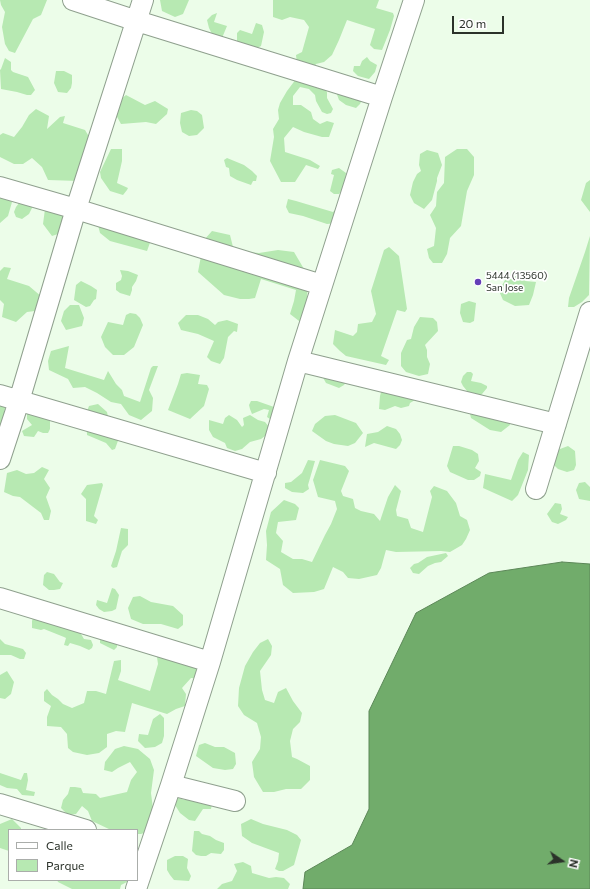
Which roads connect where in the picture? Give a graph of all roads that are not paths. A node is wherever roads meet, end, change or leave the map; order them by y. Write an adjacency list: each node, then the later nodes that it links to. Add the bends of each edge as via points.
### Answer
1 (73, 0): 4 (street)
2 (143, 0): 4 (street)
3 (414, 0): 5 (street)
4 (137, 21): 5 (street); 7 (street)
5 (382, 97): 8 (street)
6 (0, 187): 7 (street)
7 (76, 210): 8 (street); 12 (street)
8 (322, 286): 10 (street)
9 (590, 312): 13 (street)
10 (298, 362): 13 (street); 15 (street)
11 (0, 395): 12 (street)
12 (19, 401): 14 (street); 15 (street)
13 (556, 424): 16 (street)
14 (0, 459)
15 (266, 473): 18 (street)
16 (536, 489)
17 (0, 598): 18 (street)
18 (210, 662): 19 (street)
19 (171, 785): 20 (street); 23 (street)
20 (235, 801)
21 (0, 804): 22 (street)
22 (83, 829)
23 (143, 847): 24 (street)
24 (138, 877)

